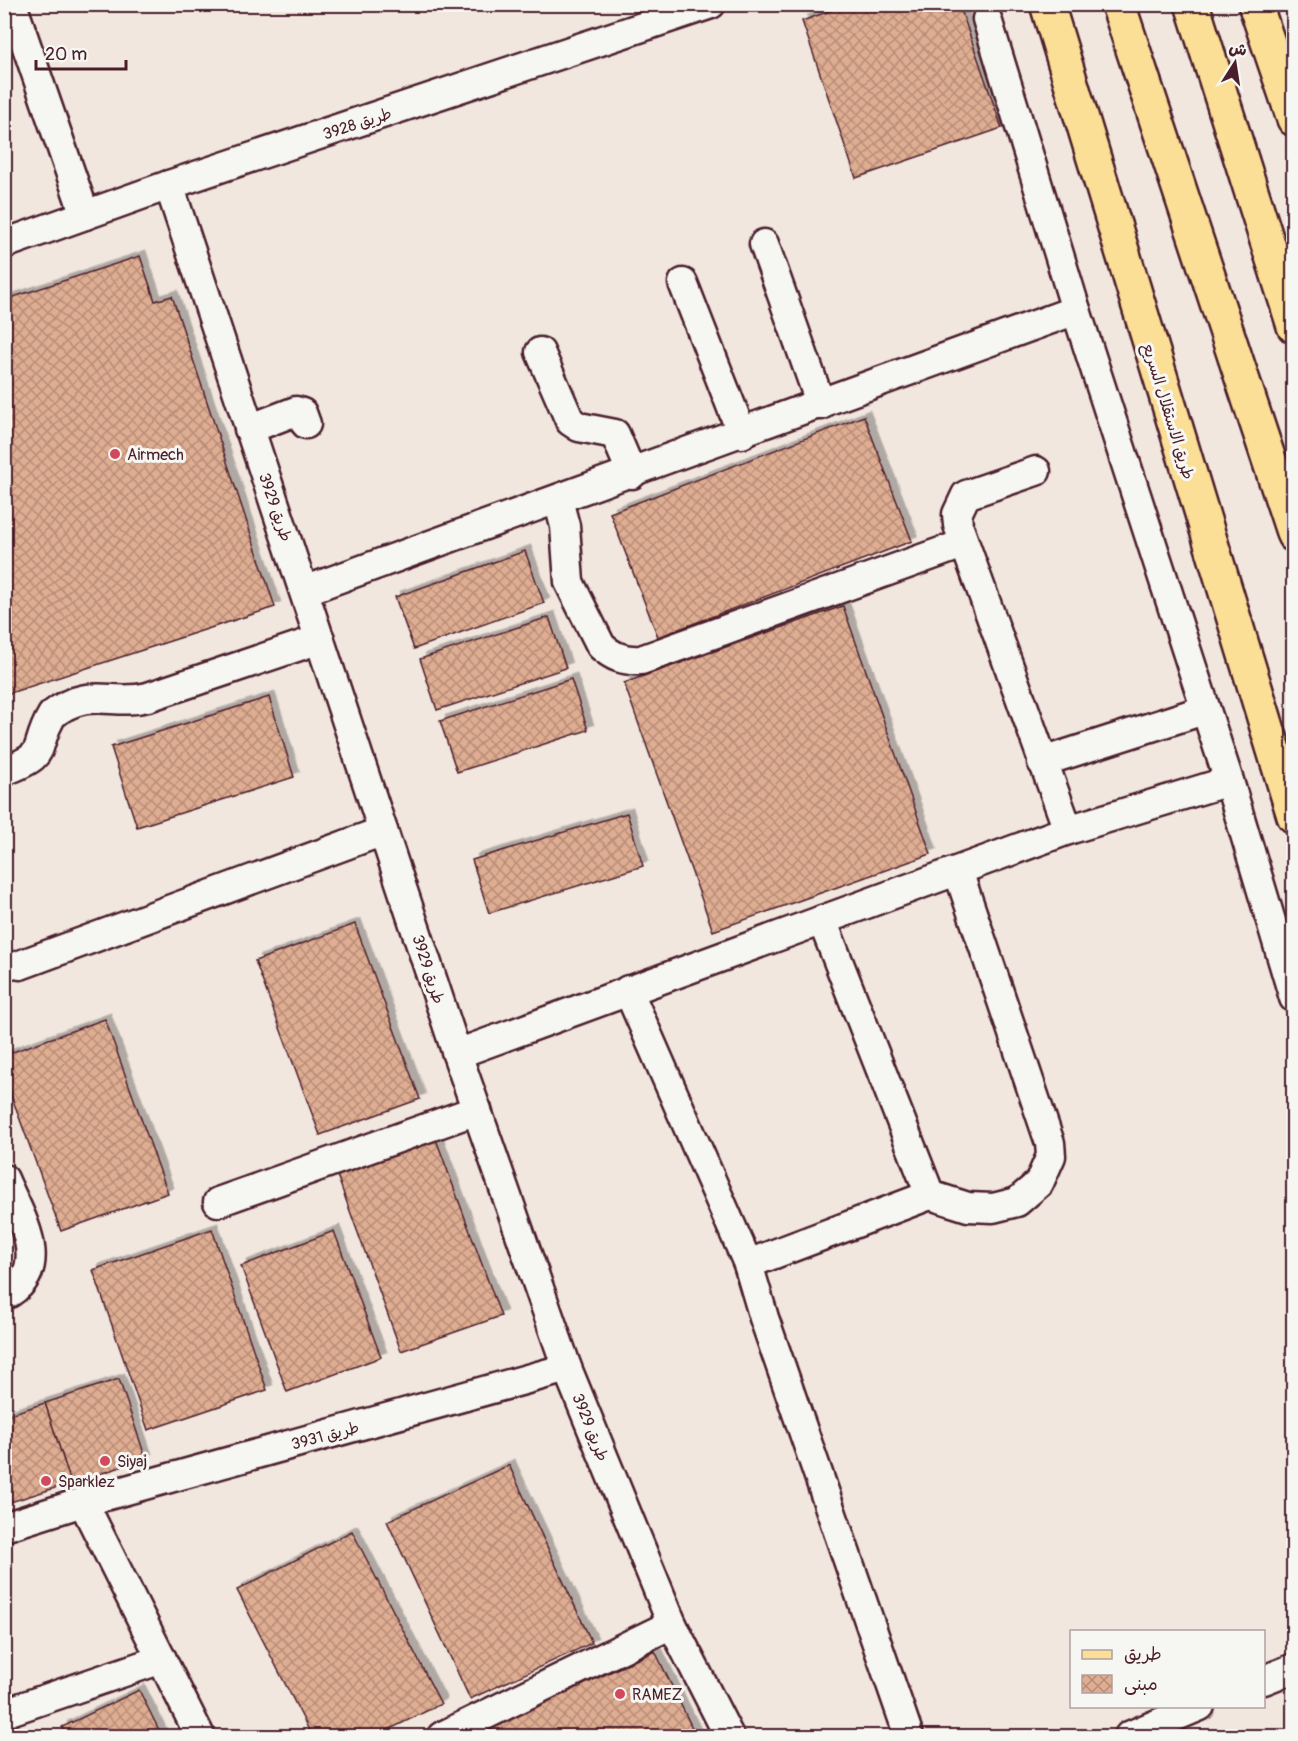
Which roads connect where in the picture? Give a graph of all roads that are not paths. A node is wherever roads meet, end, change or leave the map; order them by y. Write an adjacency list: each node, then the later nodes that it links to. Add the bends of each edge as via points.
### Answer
1 (12, 4): 11 (street)
2 (711, 4): 10 (street, طريق 3928)
3 (1035, 4): 8 (street)
4 (1118, 4): 25 (main road)
5 (1192, 4): 16 (main road)
6 (1255, 4): 9 (main road)
7 (987, 19): 15 (street)
8 (1051, 19): 33 (main road, طريق الاستقلال السريع)
9 (1293, 119)
10 (169, 185): 11 (street, طريق 3928); 20 (street, طريق 3929)
11 (85, 215): 12 (street, طريق 3928)
12 (4, 244)
13 (764, 244): 18 (street)
14 (683, 283): 21 (street)
15 (1076, 310): 18 (street); 29 (street)
16 (1293, 326)
17 (540, 352): 23 (street, via 570,421 579,427 615,434)
18 (821, 405): 21 (street)
19 (306, 424): 20 (street, via 302,413 296,411)
20 (249, 429): 27 (street, طريق 3929)
21 (742, 434): 23 (street)
22 (1036, 471): 26 (street, via 966,495 957,514)
23 (632, 474): 24 (street)
24 (558, 500): 26 (street, via 565,526 569,582 601,646 630,660 641,660); 27 (street)
25 (1293, 535)
26 (963, 544): 30 (street)
27 (304, 591): 28 (street, طريق 3929)
28 (320, 639): 31 (street, via 148,697 128,700 101,696 78,701 52,715 32,759); 35 (street, طريق 3929)
29 (1204, 710): 30 (street); 32 (street)
30 (1042, 762): 34 (street)
31 (4, 771)
32 (1229, 781): 34 (street); 40 (street)
33 (1293, 816)
34 (1068, 830): 36 (street)
35 (383, 831): 38 (street); 41 (street, طريق 3929)
36 (958, 871): 37 (street); 44 (street, via 1050,1143 1051,1156 1039,1183 1017,1203 993,1208 968,1207)
37 (822, 921): 39 (street); 44 (street)
38 (20, 965)
39 (628, 990): 41 (street); 46 (street)
40 (1293, 998)
41 (457, 1054): 42 (street, طريق 3929)
42 (477, 1110): 45 (street); 48 (street, طريق 3929)
43 (4, 1179): 47 (street, via 31,1244 33,1259 21,1284)
44 (930, 1195): 46 (street)
45 (218, 1202)
46 (748, 1264): 60 (street)
47 (4, 1296)
48 (567, 1368): 49 (street, طريق 3931); 51 (street, طريق 3929)
49 (83, 1502): 50 (street, طريق 3931); 52 (street)
50 (4, 1527)
51 (672, 1624): 58 (street); 59 (street, طريق 3929)
52 (162, 1659): 56 (street); 57 (street)
53 (1293, 1668): 54 (street)
54 (1265, 1679)
55 (1198, 1708): 61 (street)
56 (4, 1713)
57 (200, 1737)
58 (442, 1737)
59 (729, 1737)
60 (909, 1737)
61 (1129, 1737)

